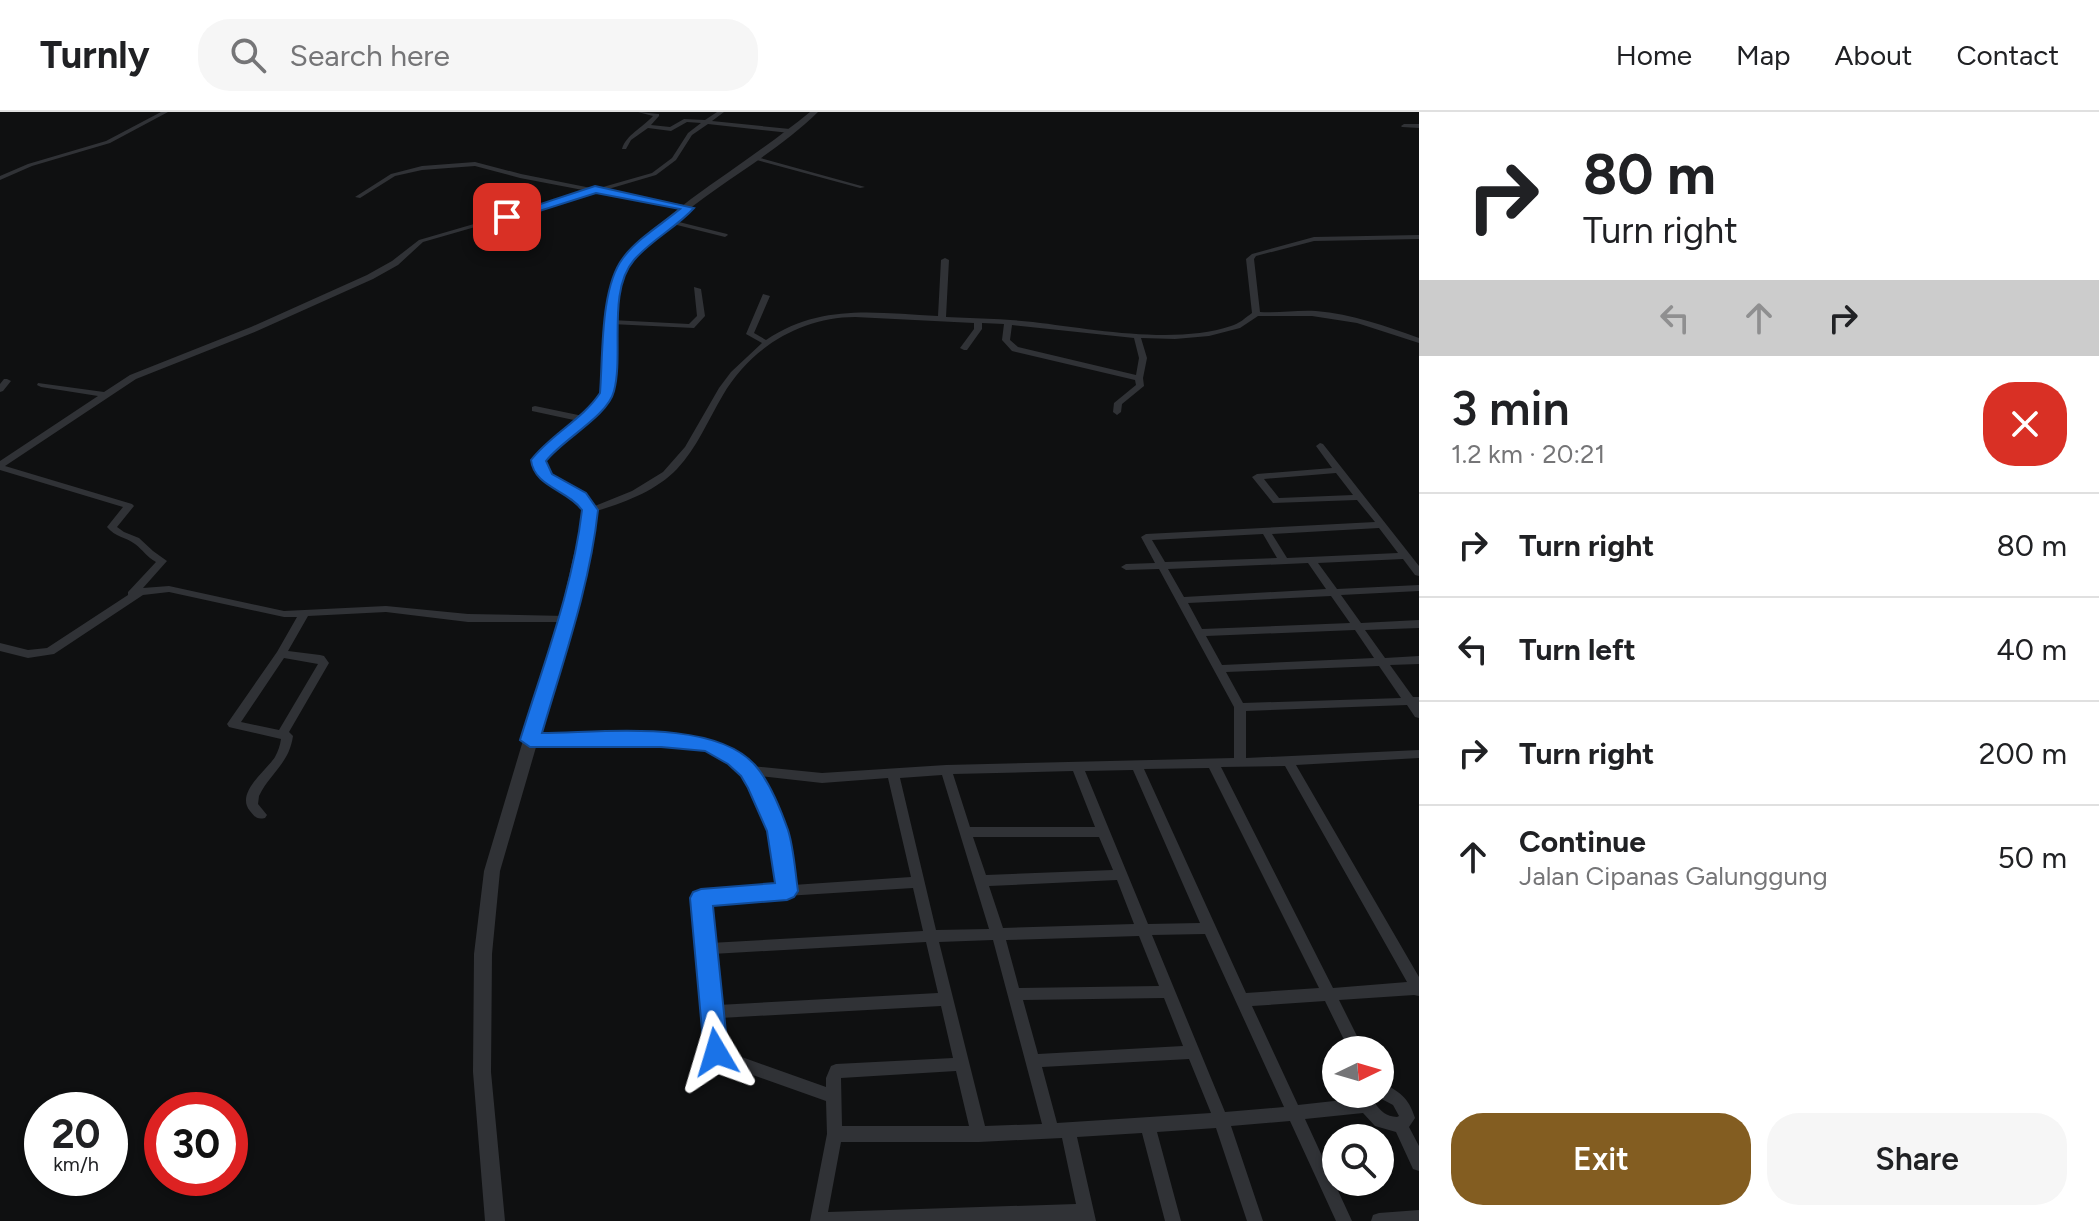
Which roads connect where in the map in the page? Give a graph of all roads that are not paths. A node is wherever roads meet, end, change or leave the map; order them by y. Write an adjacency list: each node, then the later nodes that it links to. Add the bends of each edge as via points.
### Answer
1 (165, 112): 12 (street, via 108,142)
2 (641, 112): 6 (street, via 657,115)
3 (721, 112): 5 (street)
4 (814, 112): 9 (street)
5 (706, 122): 6 (street, via 683,121 671,129); 9 (street); 14 (street, via 665,168)
6 (647, 126): 10 (street)
7 (1404, 126): 8 (street)
8 (1419, 126)
9 (790, 131): 11 (street)
10 (624, 148)
11 (755, 158): 13 (street); 16 (street)
12 (0, 178)
13 (862, 187)
14 (595, 190): 15 (street, via 470,164 393,175); 16 (street); 36 (street, via 421,241 370,277 133,377)
15 (358, 197)
16 (689, 208): 17 (street)
17 (671, 222): 18 (street); 27 (street, via 628,259 618,279)
18 (725, 235)
19 (1419, 237): 23 (street, via 1314,239 1254,255 1250,259)
20 (945, 260): 24 (street)
21 (697, 289): 27 (street, via 701,316 691,326)
22 (766, 296): 30 (street, via 750,334)
23 (1256, 314): 28 (street, via 1242,326 1201,334); 29 (street, via 1343,317)
24 (942, 319): 25 (street); 30 (street, via 836,315 783,332)
25 (978, 321): 26 (street); 31 (street)
26 (1008, 322): 28 (street); 32 (street, via 1006,340 1015,349)
27 (616, 323): 39 (street, via 607,393)
28 (1137, 336): 32 (street, via 1143,367)
29 (1419, 341)
30 (767, 343): 44 (street, via 725,386 673,468 639,491)
31 (964, 348)
32 (1139, 378): 38 (street, via 1140,386 1118,403)
33 (7, 381): 35 (street)
34 (41, 385): 36 (street)
35 (0, 389)
36 (105, 395): 41 (street)
37 (535, 409): 39 (street)
38 (1117, 412)
39 (583, 419): 44 (street, via 539,460 546,477 581,497)
40 (1320, 446): 42 (street)
41 (0, 466): 56 (street, via 129,506 112,527 162,563)
42 (1339, 470): 43 (street); 43 (street, via 1257,477 1276,501)
43 (1360, 497): 45 (street)
44 (590, 510): 58 (street)
45 (1382, 525): 46 (street); 47 (street)
46 (1265, 530): 49 (street); 50 (street, via 1148,536)
47 (1406, 556): 48 (street); 52 (street)
48 (1311, 560): 49 (street); 54 (street)
49 (1284, 561): 50 (street)
50 (1162, 566): 51 (street); 55 (street)
51 (1126, 567)
52 (1419, 573)
53 (1419, 588): 54 (street)
54 (1335, 592): 55 (street); 60 (street)
55 (1182, 600): 61 (street)
56 (122, 604): 57 (street, via 140,592 169,589); 62 (street, via 50,651 28,654)
57 (304, 614): 58 (street, via 386,609); 63 (street)
58 (566, 620): 71 (street)
59 (1419, 624): 60 (street)
60 (1357, 627): 61 (street); 65 (street)
61 (1200, 633): 66 (street)
62 (0, 647)
63 (281, 654): 70 (street, via 324,663); 70 (street, via 233,724)
64 (1419, 660): 65 (street)
65 (1382, 662): 66 (street); 67 (street)
66 (1218, 669): 68 (street)
67 (1414, 701): 68 (street); 69 (street)
68 (1240, 707): 74 (street)
69 (1419, 714)
70 (282, 734): 81 (street, via 287,738 286,752 252,796)
71 (530, 740): 78 (street, via 708,745); 120 (street, via 492,871 483,954 482,1072)
72 (1419, 754): 73 (street)
73 (1288, 761): 74 (street); 93 (street)
74 (1240, 763): 75 (street)
75 (1213, 764): 76 (street); 96 (street)
76 (1137, 766): 77 (street); 88 (street)
77 (1077, 767): 79 (street); 83 (street)
78 (748, 770): 80 (street, via 822,778); 87 (street, via 778,831)
79 (946, 770): 80 (street); 82 (street)
80 (893, 774): 86 (street)
81 (261, 815)
82 (965, 832): 83 (street); 85 (street)
83 (1102, 832): 84 (street)
84 (1120, 875): 85 (street); 89 (street)
85 (982, 881): 90 (street)
86 (918, 882): 87 (street); 91 (street)
87 (787, 891): 92 (street, via 704,896)
88 (1209, 928): 89 (street); 98 (street)
89 (1146, 931): 90 (street); 94 (street)
90 (998, 935): 91 (street); 95 (street)
91 (931, 936): 92 (street); 97 (street)
92 (704, 949): 99 (street)
93 (1418, 989): 96 (street)
94 (1170, 992): 95 (street); 101 (street)
95 (1015, 994): 102 (street)
96 (1327, 994): 98 (street); 100 (street)
97 (947, 999): 99 (street); 103 (street)
98 (1243, 1000): 109 (street)
99 (711, 1012): 105 (street, via 718,1056)
100 (1350, 1036)
101 (1193, 1052): 102 (street); 110 (street)
102 (1034, 1061): 113 (street)
103 (962, 1064): 105 (street, via 841,1069 833,1078); 115 (street)
104 (1394, 1095): 106 (street)
105 (835, 1097): 114 (street)
106 (1412, 1107): 111 (street)
107 (1324, 1108): 109 (street)
108 (1371, 1108): 111 (street, via 1388,1125)
109 (1296, 1113): 110 (street); 123 (street)
110 (1221, 1120): 112 (street); 122 (street)
111 (1400, 1125): 116 (street)
112 (1148, 1127): 113 (street); 121 (street)
113 (1060, 1132): 115 (street); 117 (street)
114 (835, 1134): 115 (street); 119 (street)
115 (979, 1134)
116 (1419, 1163)
117 (1087, 1217): 119 (street)
118 (1419, 1218): 124 (street)
119 (818, 1220)
120 (495, 1221)
121 (1173, 1221)
122 (1255, 1221)
123 (1344, 1221)
124 (1379, 1221)

